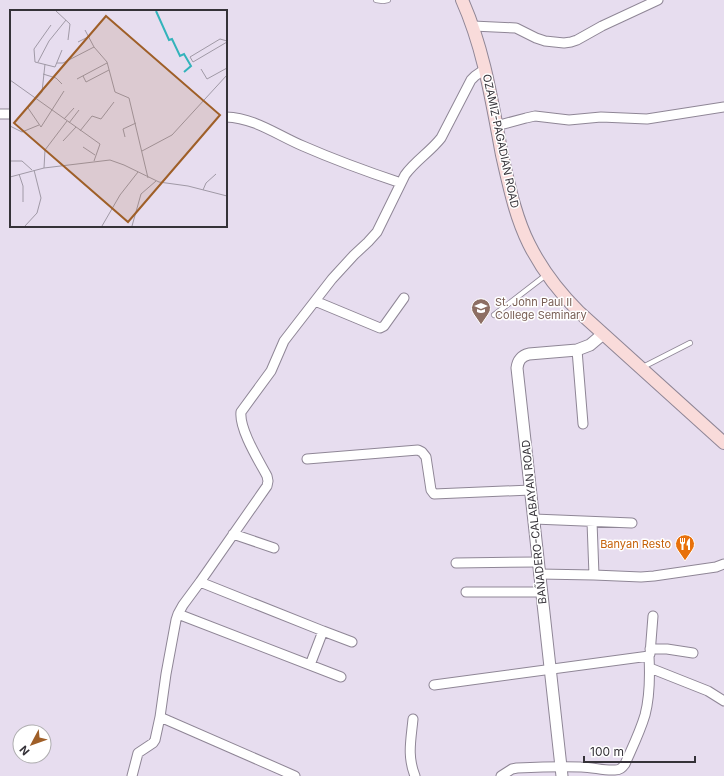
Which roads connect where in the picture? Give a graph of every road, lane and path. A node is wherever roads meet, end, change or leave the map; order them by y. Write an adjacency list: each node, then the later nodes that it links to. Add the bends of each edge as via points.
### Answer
1 (376, 0): 2 (lane)
2 (388, 0)
3 (462, 0): 5 (main road, OZAMIZ-PAGADIAN ROAD)
4 (658, 0): 5 (street, via 577,40 564,43 545,41 516,28)
5 (473, 26): 6 (main road, OZAMIZ-PAGADIAN ROAD)
6 (485, 70): 9 (main road, OZAMIZ-PAGADIAN ROAD); 10 (street, via 471,80 441,138 410,168)
7 (724, 107): 9 (street, via 646,119 601,117 569,120 535,116)
8 (227, 117): 10 (street, via 253,122 303,146)
9 (496, 126): 11 (main road, OZAMIZ-PAGADIAN ROAD, via 516,212 529,244)
10 (401, 183): 13 (street, via 377,232)
11 (546, 275): 14 (lane); 15 (main road, OZAMIZ-PAGADIAN ROAD, via 564,297)
12 (404, 298): 13 (street, via 380,328)
13 (315, 301): 26 (street, via 284,341 271,371 241,412 241,422 268,481 265,490)
14 (494, 315)
15 (603, 334): 17 (street, BAÑADERO-CALABAYAN ROAD, via 590,345); 18 (main road, OZAMIZ-PAGADIAN ROAD)
16 (690, 343): 18 (lane)
17 (577, 350): 19 (street); 22 (street, BAÑADERO-CALABAYAN ROAD, via 524,355 518,362)
18 (640, 368): 20 (main road, OZAMIZ-PAGADIAN ROAD)
19 (583, 424)
20 (724, 443)
21 (307, 459): 22 (street, via 418,450 426,456 431,490 434,494)
22 (531, 490): 23 (street, BAÑADERO-CALABAYAN ROAD)
23 (534, 519): 24 (street); 28 (street, BAÑADERO-CALABAYAN ROAD)
24 (592, 522): 25 (street); 32 (street)
25 (632, 523)
26 (233, 534): 27 (street); 33 (street)
27 (274, 548)
28 (538, 562): 29 (street); 31 (street, BAÑADERO-CALABAYAN ROAD)
29 (456, 563)
30 (724, 564): 32 (street, via 654,576)
31 (539, 574): 32 (street); 35 (street, BAÑADERO-CALABAYAN ROAD)
32 (594, 575)
33 (200, 582): 36 (street); 38 (street)
34 (466, 592): 35 (street)
35 (542, 592): 44 (street, BAÑADERO-CALABAYAN ROAD)
36 (178, 614): 42 (street); 48 (street)
37 (653, 616): 40 (street)
38 (323, 631): 39 (street); 42 (street)
39 (352, 642)
40 (650, 652): 41 (street, via 667,649); 43 (street); 44 (street)
41 (693, 653)
42 (310, 665): 45 (street)
43 (650, 668): 47 (street, via 708,691); 50 (street, via 645,714 622,769 584,767)
44 (550, 669): 46 (street); 50 (street, BAÑADERO-CALABAYAN ROAD)
45 (341, 677)
46 (434, 685)
47 (724, 701)
48 (160, 717): 51 (street, via 154,742 138,753); 52 (street)
49 (413, 719): 53 (street, via 410,755)
50 (561, 771): 54 (street, via 517,768)
51 (135, 775)
52 (296, 776)
53 (415, 776)
54 (501, 776)

